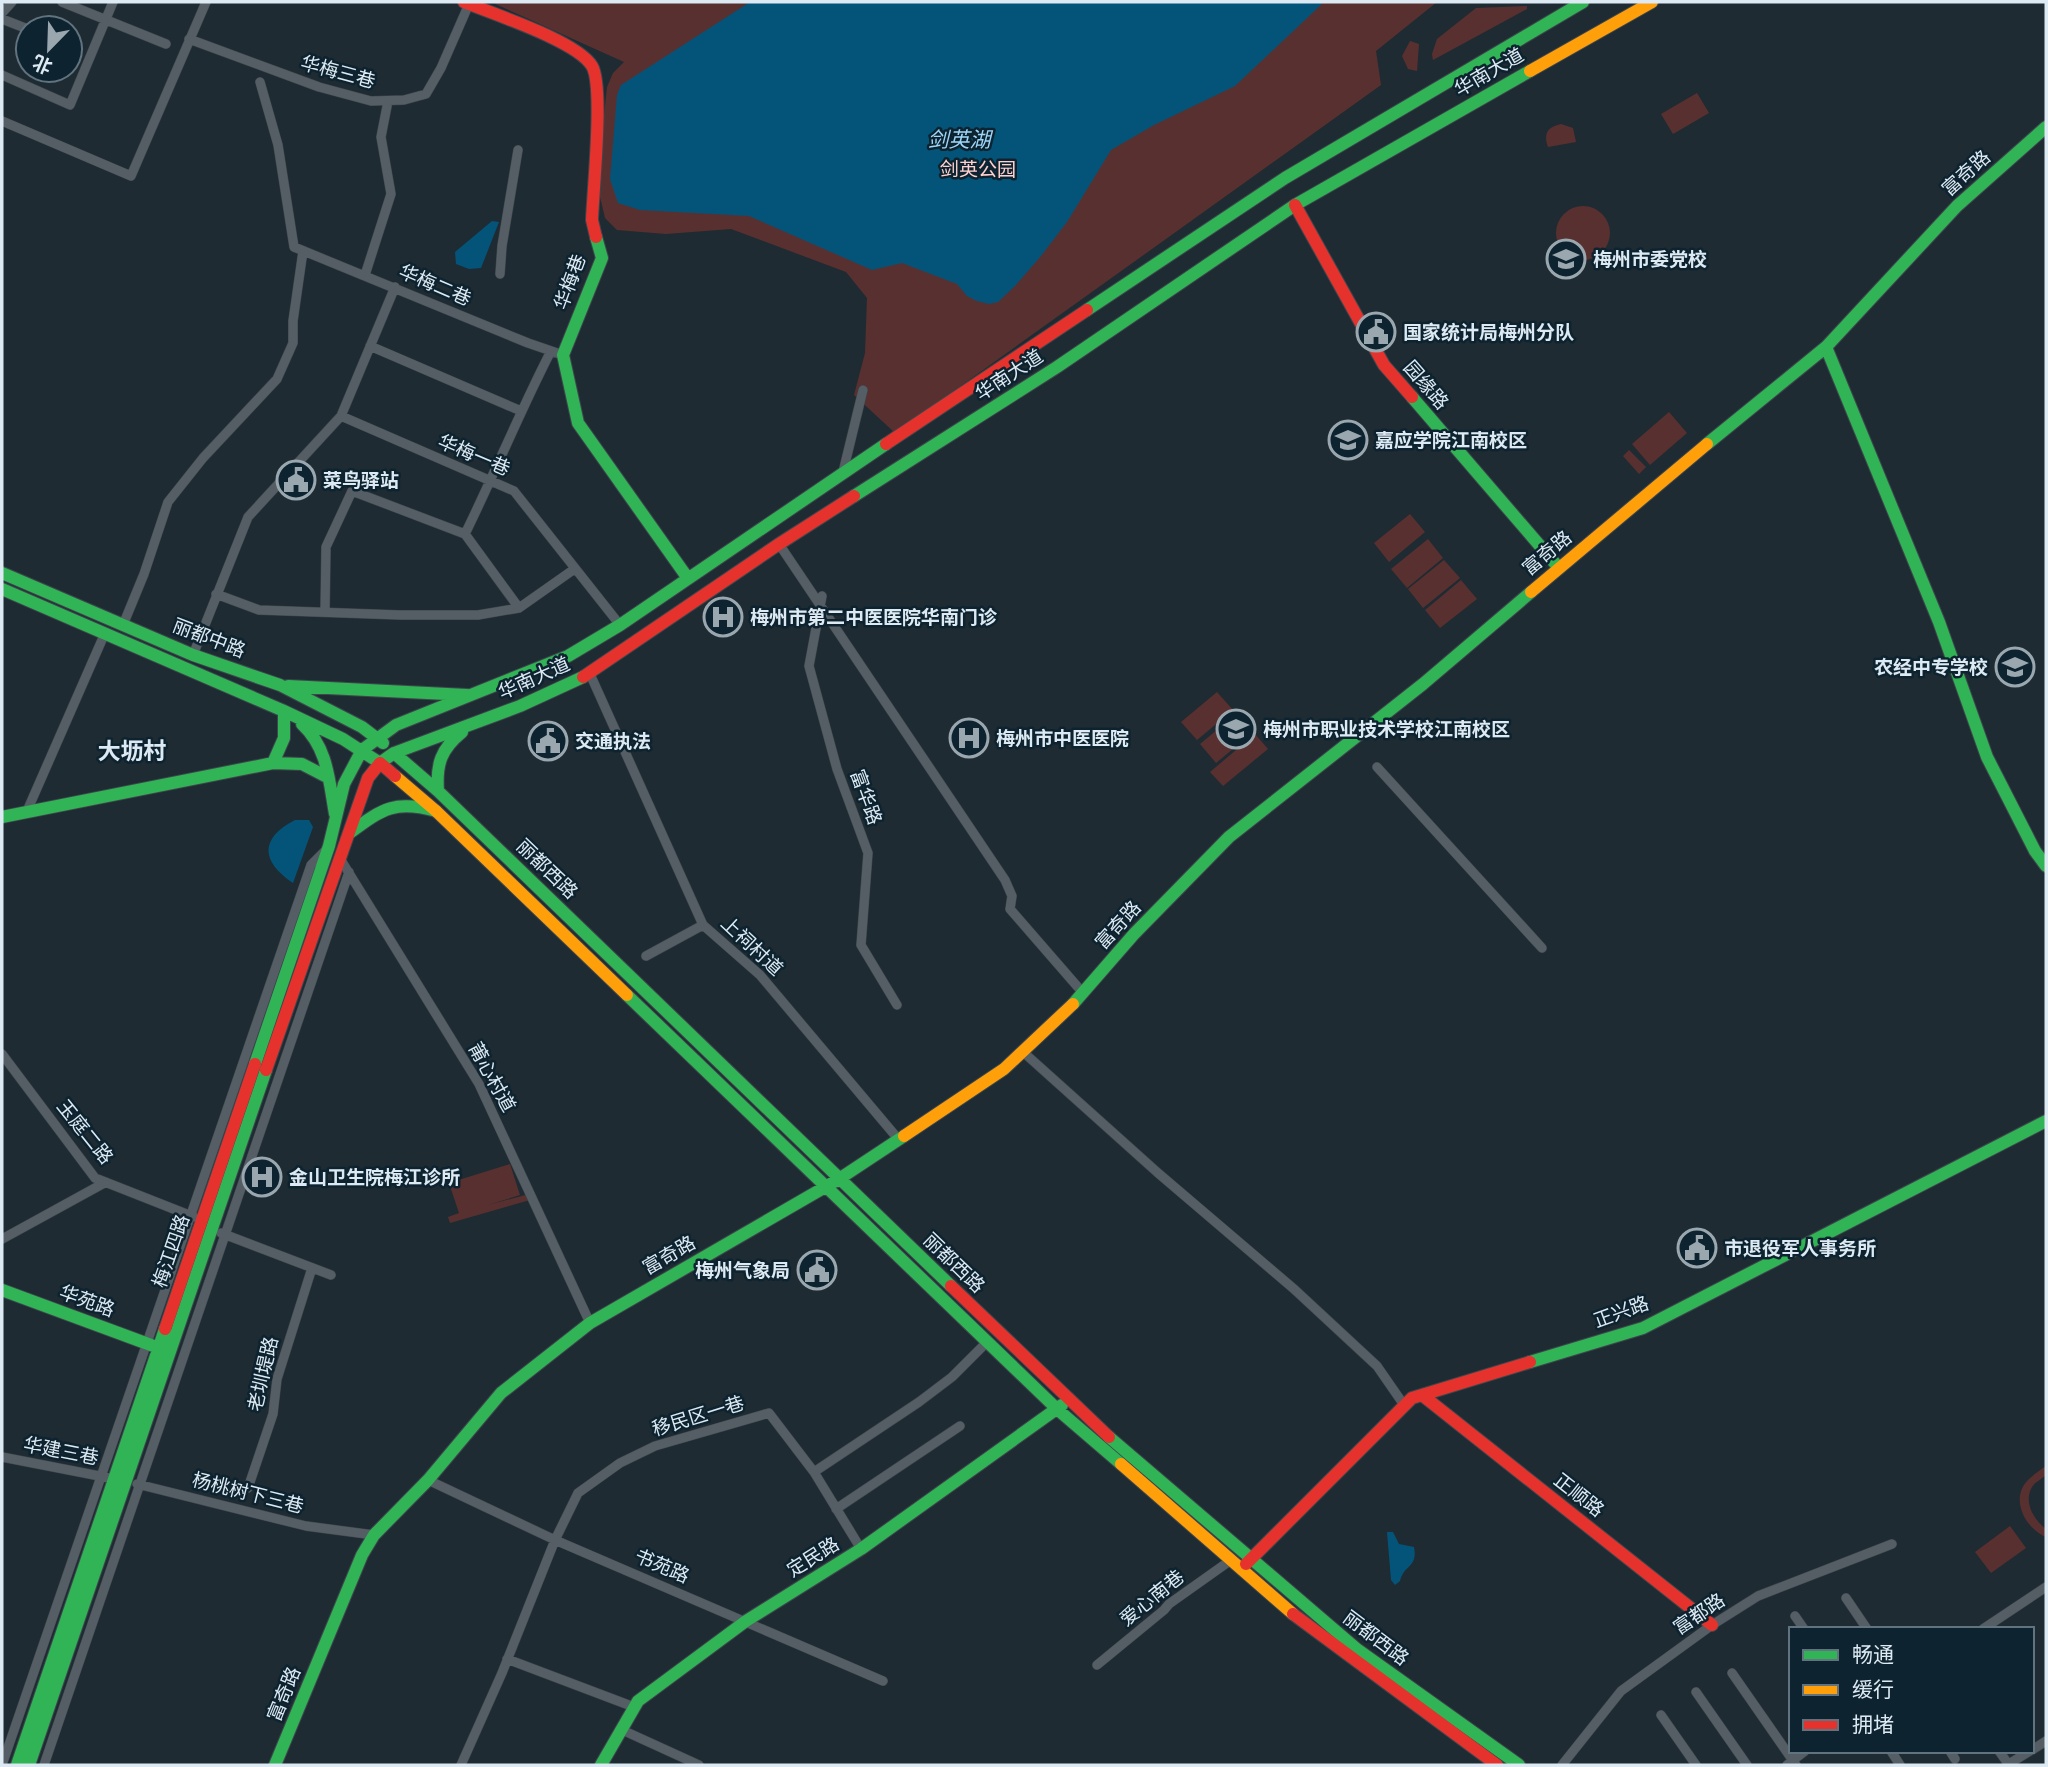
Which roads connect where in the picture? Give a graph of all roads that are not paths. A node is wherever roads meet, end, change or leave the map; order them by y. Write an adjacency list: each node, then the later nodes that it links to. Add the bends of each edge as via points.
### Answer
1 (12, 2): 8 (street)
2 (62, 2): 9 (street)
3 (113, 2): 9 (street)
4 (206, 2): 10 (street)
5 (1583, 2): 29 (main road, 华南大道, via 1286,178)
6 (1652, 2): 18 (main road, 华南大道)
7 (467, 3): 14 (street, 华梅三巷, via 426,93); 25 (main road, 华梅巷, via 572,47 592,66 598,92 592,220 602,258)
8 (2, 13)
9 (106, 21): 11 (street); 12 (street, via 70,105)
10 (189, 39): 14 (street, 华梅三巷, via 320,87); 15 (street, via 131,176)
11 (166, 44)
12 (2, 75)
13 (260, 82): 19 (street, via 278,145)
14 (388, 101): 21 (street, via 381,137 391,194)
15 (2, 121)
16 (2046, 127): 24 (main road, 富奇路, via 1957,206)
17 (518, 150): 20 (street)
18 (1295, 205): 32 (main road, 华南大道, via 1057,367); 35 (main road, 园缘路, via 1384,365)
19 (298, 249): 21 (street, 华梅二巷); 44 (street, via 293,343 277,379 169,502)
20 (500, 274)
21 (365, 275): 22 (street, 华梅二巷)
22 (395, 287): 23 (street); 25 (street, 华梅二巷)
23 (370, 346): 27 (street); 28 (street)
24 (1826, 347): 35 (main road, 富奇路); 68 (main road, via 1939,622 1987,757)
25 (557, 353): 27 (street); 38 (main road, via 578,423)
26 (863, 390): 29 (street)
27 (521, 411): 30 (street)
28 (341, 416): 30 (street, 华梅一巷); 40 (street, via 248,517)
29 (843, 472): 31 (main road, 华南大道)
30 (491, 482): 33 (street); 45 (street, 华梅一巷, via 514,491)
31 (820, 488): 32 (main road); 38 (main road, 华南大道)
32 (836, 508): 34 (main road, 华南大道)
33 (465, 534): 42 (street); 43 (street, via 352,491 326,547)
34 (779, 544): 48 (main road, 华南大道); 73 (street, via 1005,880 1012,896 1010,909)
35 (1559, 568): 73 (main road, 富奇路, via 1423,684 1228,837)
36 (573, 570): 42 (street)
37 (2, 573): 44 (main road, 丽都中路)
38 (687, 578): 45 (main road, 华南大道)
39 (2, 589): 46 (main road, 丽都中路)
40 (217, 594): 43 (street, via 259,610); 47 (street)
41 (822, 596): 74 (street, 富华路, via 809,666 837,769 868,853 861,945)
42 (519, 608): 43 (street, via 478,615)
43 (325, 612)
44 (123, 625): 47 (main road, 丽都中路)
45 (620, 625): 50 (main road, 华南大道, via 568,656)
46 (105, 633): 51 (main road, 丽都中路); 61 (street)
47 (193, 655): 49 (main road, 丽都中路)
48 (590, 674): 52 (main road, 华南大道); 70 (street, 上祠村道)
49 (281, 685): 50 (main road); 53 (main road, 丽都中路)
50 (475, 695): 53 (main road, 华南大道, via 396,725)
51 (284, 711): 54 (main road, 丽都中路); 56 (main road, via 287,733); 59 (main road, via 317,738)
52 (473, 724): 55 (main road, 华南大道); 60 (main road, via 454,738 437,761)
53 (377, 738): 54 (main road, 华南大道); 55 (main road, 丽都中路)
54 (362, 750): 57 (main road, 丽都中路); 63 (main road, 梅江四路, via 352,764)
55 (394, 753): 57 (main road, 华南大道); 60 (main road, 丽都西路)
56 (273, 763): 59 (main road, via 302,764); 61 (main road)
57 (380, 763): 62 (main road, 丽都西路); 65 (main road, 梅江四路, via 369,778)
58 (1377, 767): 71 (street)
59 (327, 777): 63 (main road)
60 (438, 791): 79 (main road, 丽都西路)
61 (27, 811): 64 (main road)
62 (436, 811): 65 (main road, via 401,803 380,811); 81 (main road, 丽都西路)
63 (335, 814): 66 (main road, 梅江四路)
64 (2, 817)
65 (351, 832): 67 (main road, 梅江四路)
66 (329, 846): 82 (main road, 梅江四路); 124 (street, via 311,865)
67 (341, 860): 69 (street, 莆心村道); 126 (main road, 梅江四路)
68 (2046, 866)
69 (349, 872): 87 (street, 莆心村道, via 479,1084); 127 (street)
70 (703, 925): 72 (street); 78 (street, 上祠村道, via 760,975)
71 (1542, 948)
72 (646, 956)
73 (1083, 993): 75 (main road, 富奇路)
74 (897, 1004)
75 (1022, 1051): 78 (main road, 富奇路, via 1004,1069); 92 (street, via 1294,1289 1377,1367)
76 (2, 1054): 80 (street, 玉庭二路, via 95,1178)
77 (2046, 1121): 90 (main road, 正兴路, via 1643,1328)
78 (899, 1140): 79 (main road, 富奇路)
79 (839, 1179): 81 (main road, 富奇路); 91 (main road, 丽都西路)
80 (106, 1182): 82 (street, 玉庭二路); 83 (street)
81 (825, 1186): 87 (main road, 富奇路); 88 (main road, 丽都西路)
82 (201, 1223): 84 (street, 玉庭二路); 89 (main road, 梅江四路)
83 (2, 1239)
84 (312, 1268): 85 (street, 玉庭二路); 99 (street, 老圳堤路)
85 (331, 1275)
86 (2, 1290): 89 (main road, 华苑路)
87 (590, 1323): 98 (main road, 富奇路, via 501,1393)
88 (987, 1342): 93 (main road, 丽都西路); 96 (street, via 919,1402)
89 (159, 1348): 97 (main road, 梅江四路)
90 (1422, 1395): 92 (main road, 正兴路); 110 (main road, 正顺路)
91 (1067, 1400): 93 (main road, 定民路); 105 (main road, 丽都西路)
92 (1404, 1405): 105 (main road, 正兴路)
93 (1057, 1409): 104 (main road, 定民路); 105 (main road, 丽都西路)
94 (960, 1426): 100 (street)
95 (2, 1457): 97 (street, 华建三巷)
96 (814, 1472): 100 (street, 移民区一巷); 102 (street, 移民区一巷, via 769,1413 655,1446 620,1463 578,1493)
97 (114, 1478): 101 (street, 杨桃树下三巷, via 306,1526); 125 (main road, 梅江四路)
98 (428, 1480): 101 (main road, 富奇路); 102 (street, 书苑路)
99 (248, 1488)
100 (836, 1509): 104 (street, 移民区一巷)
101 (374, 1535): 128 (main road, 富奇路)
102 (555, 1540): 109 (street, 书苑路); 114 (street)
103 (1892, 1544): 110 (street, 富都路, via 1758,1596)
104 (861, 1549): 109 (main road, 定民路)
105 (1241, 1563): 115 (street, 爱心南巷, via 1169,1604); 132 (main road, 丽都西路, via 1292,1613 1350,1659); 133 (main road, 丽都西路)
106 (2046, 1587): 113 (street)
107 (1846, 1598): 112 (street)
108 (1795, 1616): 111 (street)
109 (746, 1621): 117 (street, 书苑路); 119 (main road, 定民路)
110 (1712, 1625): 134 (street, 富都路, via 1621,1691)
111 (1803, 1627)
112 (1866, 1627)
113 (1986, 1627)
114 (507, 1659): 119 (street); 129 (street)
115 (1097, 1665)
116 (1732, 1673): 123 (street)
117 (883, 1681)
118 (1696, 1692): 136 (street)
119 (634, 1707): 121 (main road, 定民路)
120 (1661, 1715): 135 (street)
121 (620, 1729): 130 (main road, 定民路); 131 (street)
122 (2026, 1753): 137 (street)
123 (1792, 1764)
124 (2, 1765)
125 (17, 1765)
126 (29, 1765)
127 (44, 1765)
128 (275, 1765)
129 (461, 1765)
130 (601, 1765)
131 (699, 1765)
132 (1497, 1765)
133 (1519, 1765)
134 (1562, 1765)
135 (1696, 1765)
136 (1747, 1765)
137 (2008, 1765)

